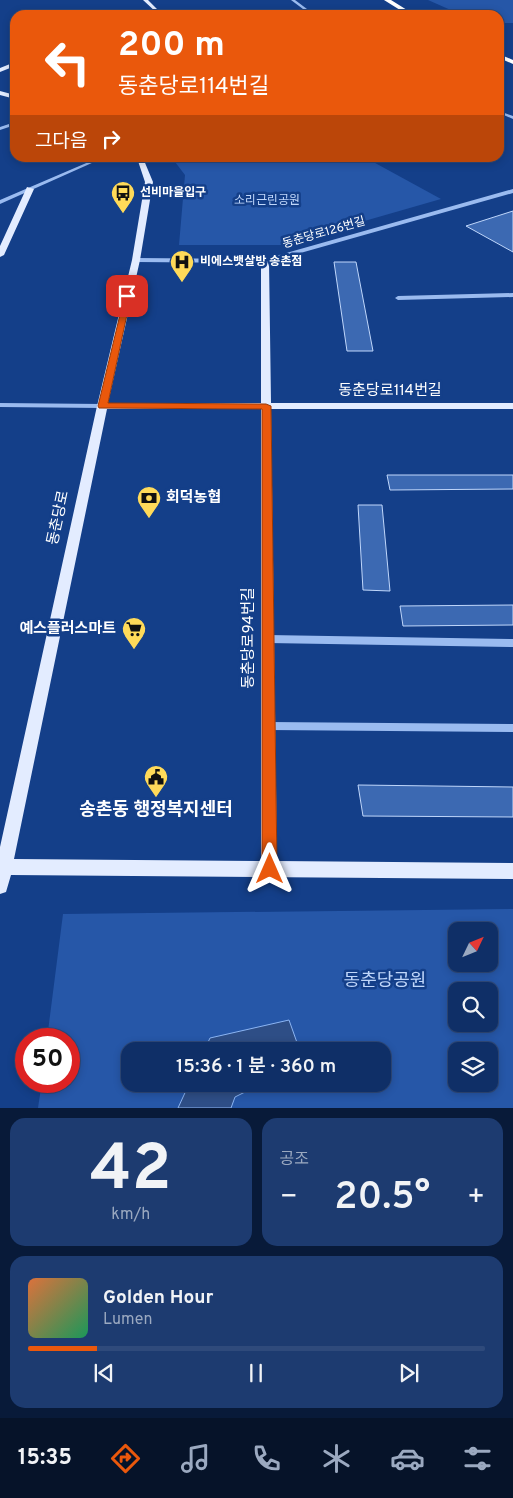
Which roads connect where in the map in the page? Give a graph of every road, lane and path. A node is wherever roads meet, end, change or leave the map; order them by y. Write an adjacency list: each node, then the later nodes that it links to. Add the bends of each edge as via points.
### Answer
1 (145, 0): 5 (main road)
2 (293, 0): 6 (street)
3 (387, 0): 8 (highway)
4 (382, 5): 7 (highway)
5 (156, 10)
6 (306, 10)
7 (390, 10)
8 (404, 10)
9 (91, 162): 11 (street)
10 (141, 162): 15 (main road, 동춘당로, via 148,182)
11 (30, 189): 13 (street); 14 (main road)
12 (513, 191): 16 (street, 동춘당로126번길)
13 (0, 202)
14 (0, 255)
15 (136, 260): 16 (street, 동춘당로126번길); 20 (main road, 동춘당로)
16 (265, 261): 21 (main road)
17 (513, 294): 18 (street)
18 (398, 298)
19 (0, 405): 20 (street)
20 (102, 406): 21 (main road, 동춘당로114번길); 27 (main road, 동춘당로)
21 (266, 406): 22 (main road, 동춘당로114번길); 23 (main road, 동춘당로94번길)
22 (513, 406)
23 (268, 640): 24 (street); 25 (main road, 동춘당로94번길)
24 (513, 644)
25 (269, 726): 26 (street); 28 (main road, 동춘당로94번길)
26 (513, 728)
27 (2, 867): 28 (main road); 30 (main road, 동춘당로)
28 (270, 869): 29 (main road)
29 (513, 871)
30 (0, 886)

